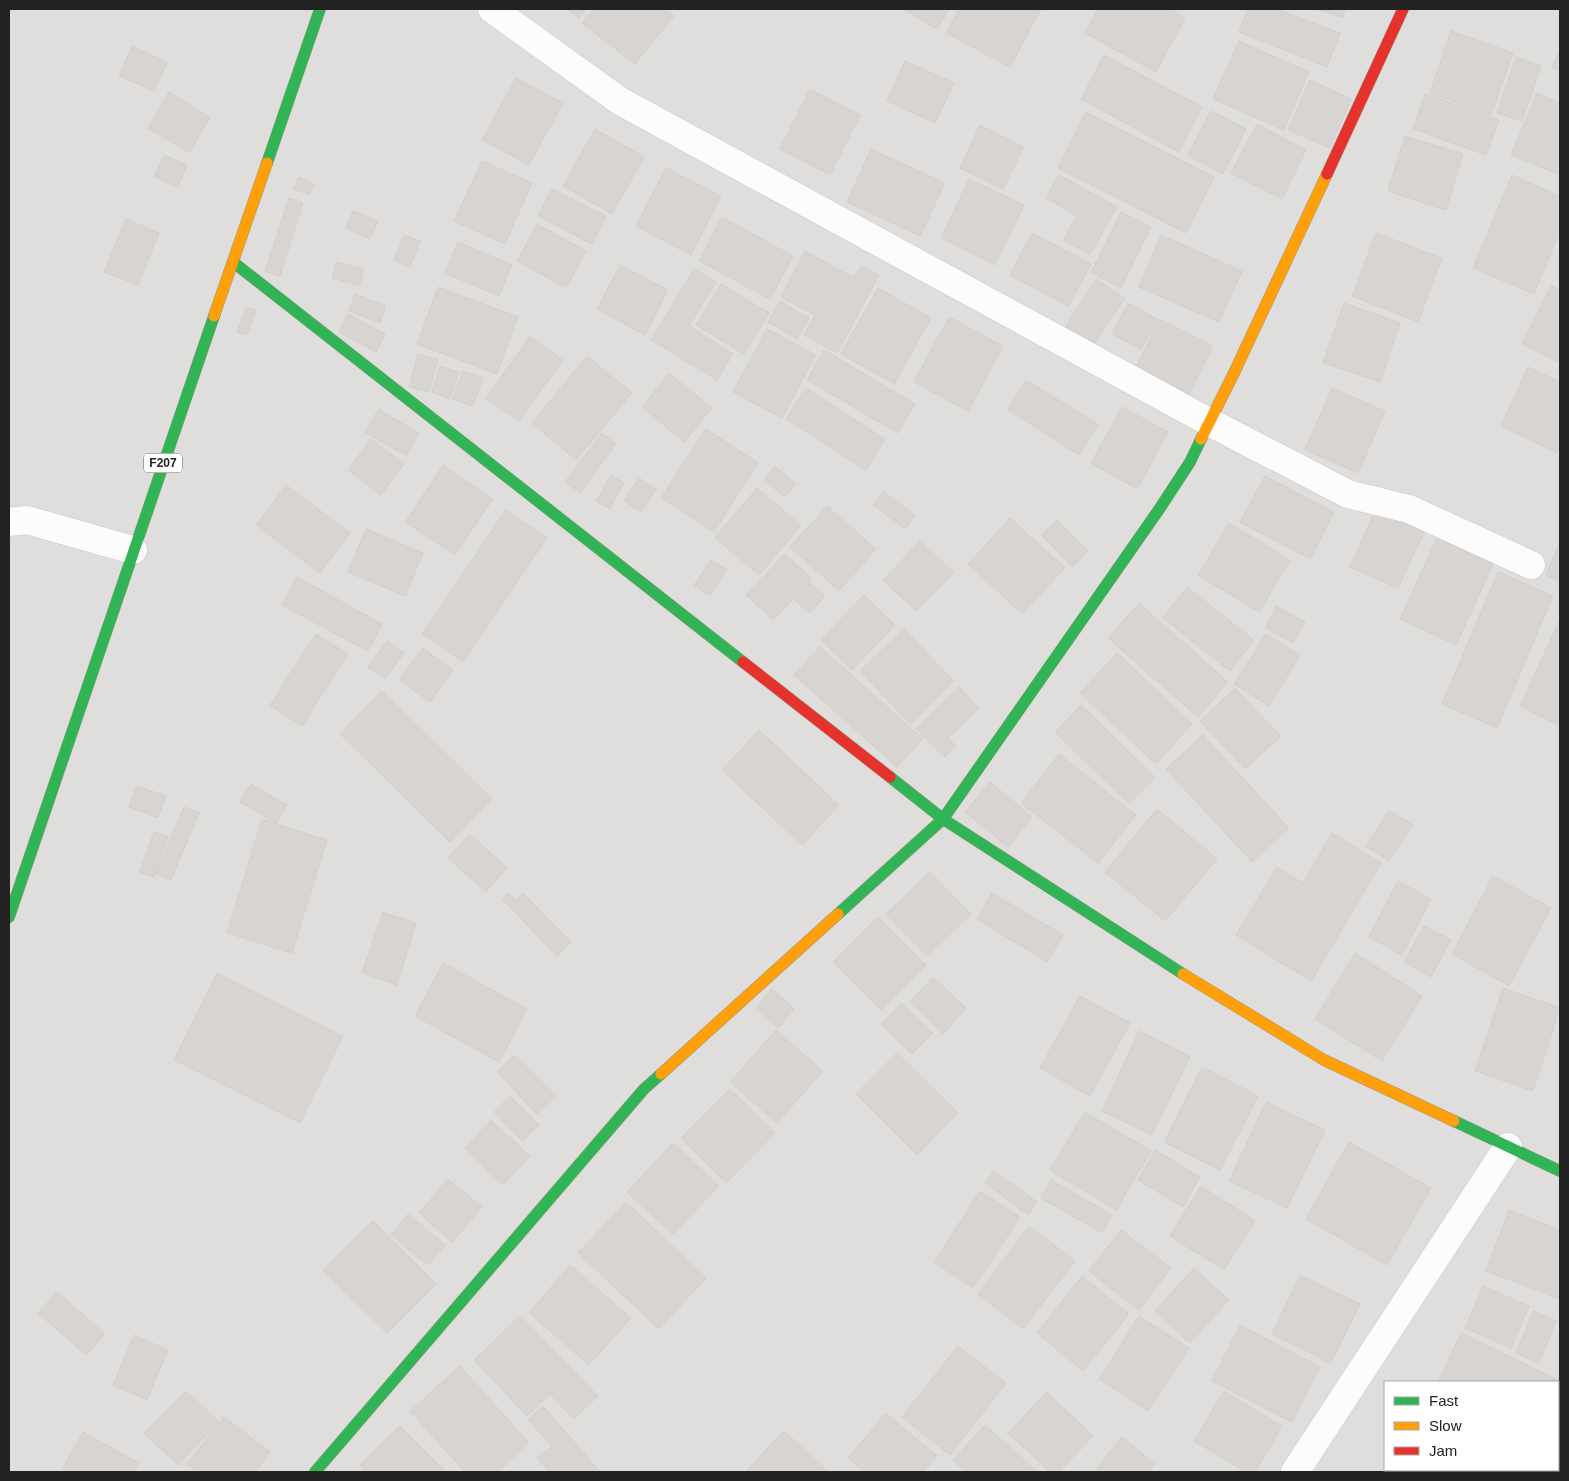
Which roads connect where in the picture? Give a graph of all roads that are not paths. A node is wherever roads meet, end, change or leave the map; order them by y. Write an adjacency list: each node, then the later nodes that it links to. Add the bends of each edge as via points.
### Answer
1 (320, 9): 4 (street, F207)
2 (492, 9): 5 (street, via 620,101)
3 (1403, 9): 5 (street)
4 (233, 262): 7 (street, F207); 9 (street)
5 (1209, 422): 8 (street, via 1348,494 1409,509); 9 (street, via 1190,462 1160,508)
6 (9, 522): 7 (street, via 27,520)
7 (134, 550): 10 (street, F207)
8 (1531, 565)
9 (943, 819): 11 (street, via 1162,961 1324,1060); 13 (street, via 644,1089)
10 (9, 917)
11 (1508, 1147): 12 (street); 14 (street)
12 (1560, 1171)
13 (315, 1472)
14 (1295, 1472)

